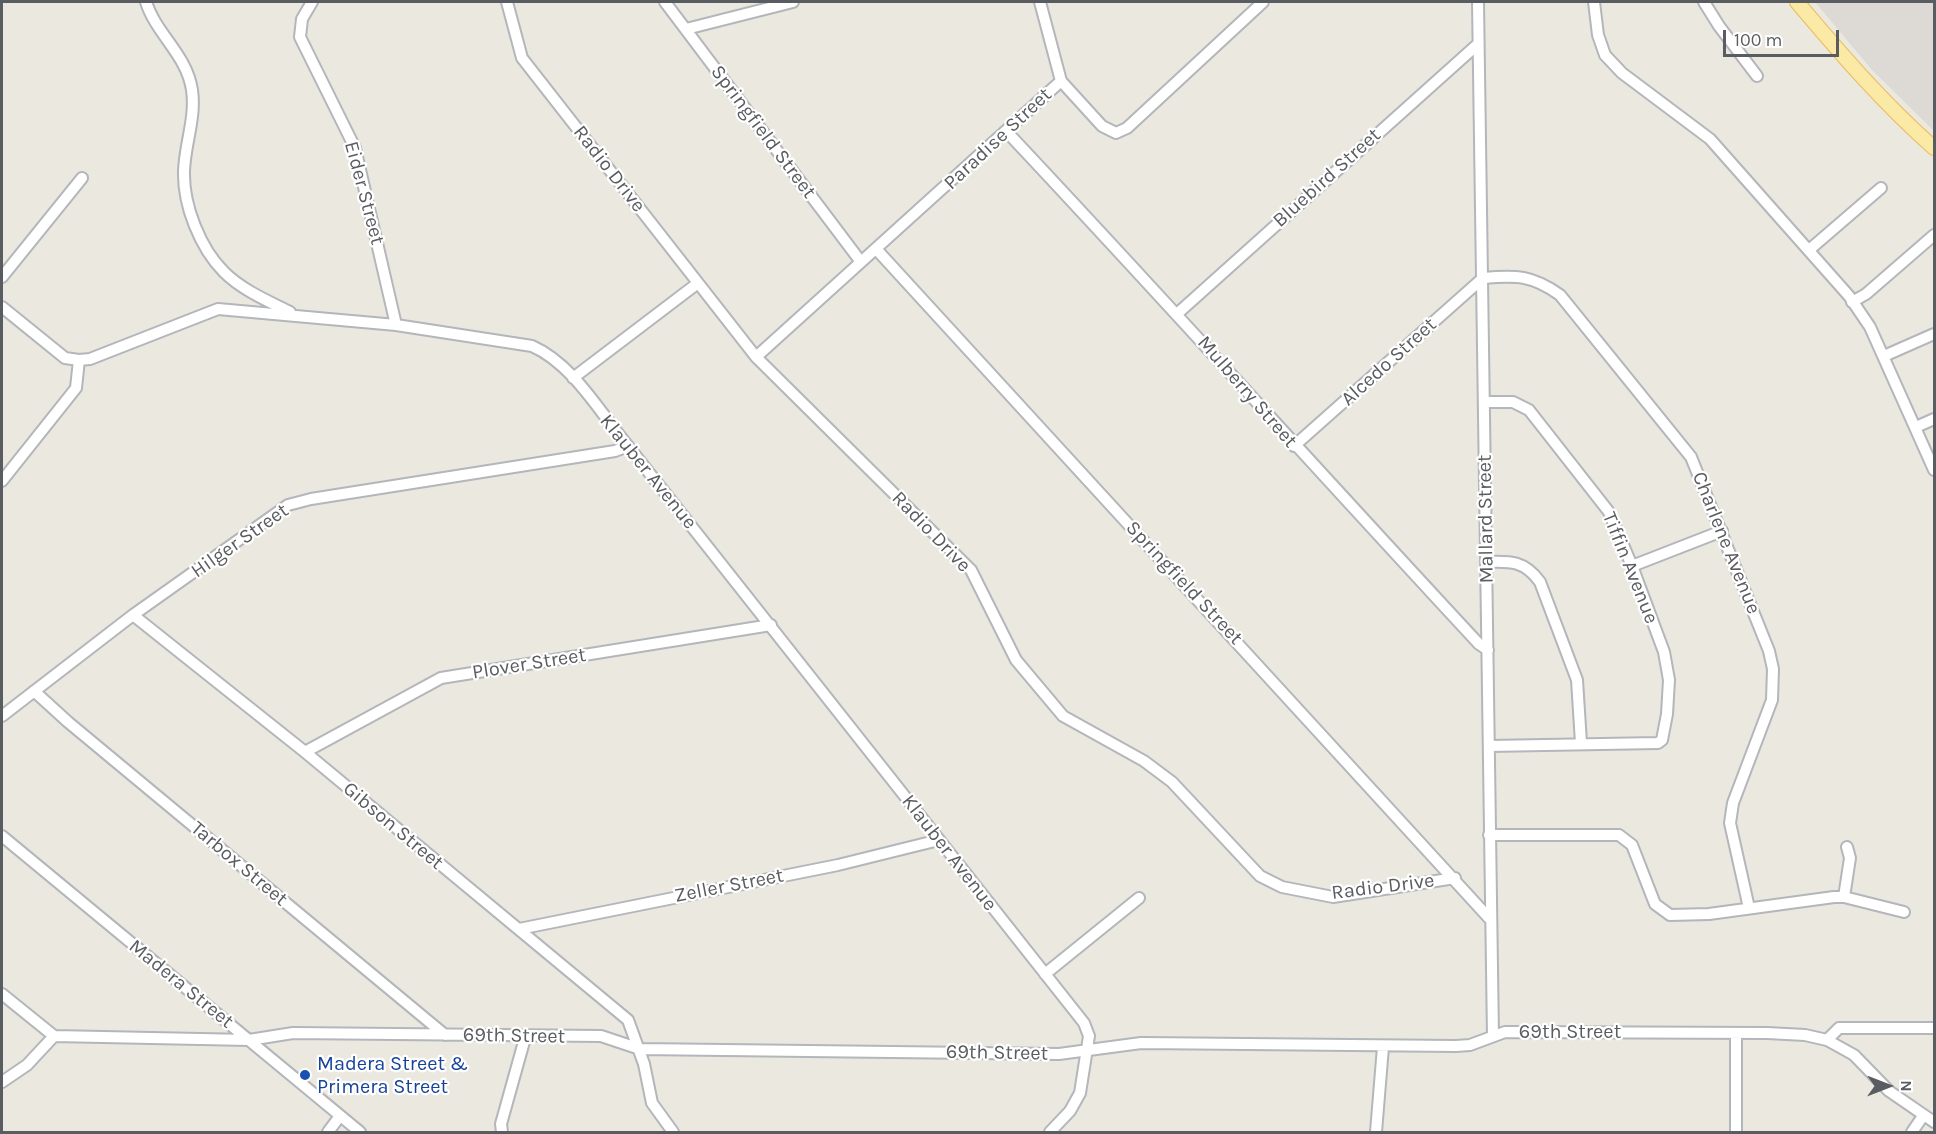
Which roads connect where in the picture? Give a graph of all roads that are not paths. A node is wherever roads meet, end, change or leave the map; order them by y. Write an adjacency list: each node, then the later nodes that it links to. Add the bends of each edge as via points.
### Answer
1 (146, 2): 30 (street, via 158,29 179,55 192,89 193,115 184,192 204,244 224,272 246,288 293,314)
2 (312, 2): 31 (street, Eider Street, via 302,19 300,37 355,148)
3 (507, 2): 26 (street, Radio Drive, via 522,57)
4 (665, 2): 12 (street, Springfield Street)
5 (793, 2): 12 (street)
6 (1040, 2): 15 (street)
7 (1263, 2): 15 (street, Paradise Street, via 1127,128 1116,133 1102,126)
8 (1478, 2): 13 (street, Mallard Street)
9 (1594, 2): 22 (street, via 1605,55 1622,73 1710,139)
10 (1704, 2): 14 (street)
11 (1797, 2): 17 (main road, via 1891,111)
12 (686, 29): 23 (street, Springfield Street)
13 (1478, 44): 25 (street, Mallard Street); 29 (street, Bluebird Street)
14 (1757, 76)
15 (1061, 81): 16 (street, Paradise Street)
16 (1007, 132): 21 (street, Paradise Street); 29 (street, Mulberry Street)
17 (1935, 148)
18 (82, 178): 24 (street)
19 (1881, 188): 22 (street)
20 (1935, 235): 27 (street)
21 (877, 250): 23 (street, Paradise Street); 59 (street, Springfield Street)
22 (1809, 250): 27 (street)
23 (861, 262): 34 (street, Paradise Street)
24 (2, 277)
25 (1483, 278): 37 (street, Mallard Street); 41 (street, Alcedo Street); 44 (street, Charlene Avenue, via 1523,277 1542,282 1560,295 1691,457)
26 (698, 283): 34 (street, Radio Drive); 36 (street)
27 (1852, 302): 33 (street)
28 (2, 307): 35 (street, via 65,358)
29 (1178, 313): 41 (street, Mulberry Street)
30 (312, 317): 31 (street, Klauber Avenue); 35 (street, Klauber Avenue, via 218,309)
31 (396, 325): 36 (street, Klauber Avenue, via 532,346 550,356)
32 (1935, 334): 33 (street)
33 (1884, 356): 39 (street)
34 (756, 357): 59 (street, Radio Drive, via 971,570 1016,660 1063,716 1144,761 1172,782 1260,876 1297,891 1333,897)
35 (79, 360): 43 (street, via 76,388)
36 (573, 378): 40 (street, Klauber Avenue)
37 (1484, 402): 45 (street, Mallard Street); 46 (street, Tiffin Avenue, via 1513,402 1529,410 1609,512)
38 (1935, 419): 39 (street)
39 (1916, 427): 42 (street)
40 (628, 446): 47 (street, Hilger Street, via 615,452 288,505); 48 (street, Klauber Avenue)
41 (1294, 446): 49 (street, Mulberry Street)
42 (1935, 470)
43 (2, 481)
44 (1722, 531): 46 (street); 62 (street, Charlene Avenue, via 1773,669 1772,700 1733,803 1730,823)
45 (1487, 562): 49 (street, Mallard Street); 52 (street, via 1520,562 1540,582 1577,681)
46 (1632, 566): 52 (street, Tiffin Avenue, via 1664,652 1669,680 1662,740)
47 (133, 615): 50 (street, Hilger Street); 54 (street, Gibson Street)
48 (771, 625): 54 (street, Plover Street, via 441,678); 57 (street, Klauber Avenue)
49 (1488, 650): 53 (street, Mallard Street)
50 (34, 691): 51 (street, Hilger Street); 70 (street, Tarbox Street)
51 (2, 716)
52 (1581, 743): 53 (street)
53 (1489, 746): 56 (street, Mallard Street)
54 (304, 752): 65 (street, Gibson Street)
55 (2, 836): 74 (street, Madera Street)
56 (1489, 836): 62 (street, via 1619,836 1632,845 1658,908 1670,915); 64 (street, Mallard Street)
57 (939, 840): 65 (street, Zeller Street, via 838,865); 66 (street, Klauber Avenue)
58 (1847, 847): 60 (street, via 1850,858)
59 (1455, 878): 64 (street, Springfield Street)
60 (1844, 897): 62 (street); 63 (street)
61 (1139, 898): 66 (street)
62 (1749, 908)
63 (1904, 912)
64 (1489, 918): 72 (street, Mallard Street)
65 (519, 929): 77 (street, Gibson Street, via 628,1020)
66 (1045, 974): 78 (street, Klauber Avenue, via 1084,1023 1089,1036)
67 (2, 994): 71 (street)
68 (1935, 1028): 75 (street, via 1839,1028)
69 (1736, 1033): 72 (street, 69th Street, via 1505,1032); 75 (street, 69th Street, via 1805,1035); 89 (street)
70 (446, 1035): 73 (street, 69th Street); 74 (street, 69th Street, via 293,1033)
71 (54, 1036): 74 (street, 69th Street); 79 (street, via 27,1065)
72 (1493, 1036): 76 (street, 69th Street, via 1470,1045)
73 (525, 1038): 77 (street, 69th Street, via 601,1036); 85 (street)
74 (249, 1040): 80 (street, Madera Street)
75 (1827, 1040): 81 (street, 69th Street, via 1854,1055 1889,1091)
76 (1383, 1047): 78 (street, 69th Street, via 1141,1043); 88 (street)
77 (640, 1049): 78 (street, 69th Street); 86 (street, Gibson Street, via 652,1103)
78 (1088, 1052): 87 (street, via 1077,1100)
79 (2, 1082)
80 (340, 1116): 83 (street); 84 (street, Madera Street)
81 (1923, 1116): 82 (street, 69th Street); 90 (street)
82 (1935, 1122)
83 (328, 1132)
84 (360, 1132)
85 (502, 1132)
86 (673, 1132)
87 (1050, 1132)
88 (1376, 1132)
89 (1736, 1132)
90 (1912, 1132)

